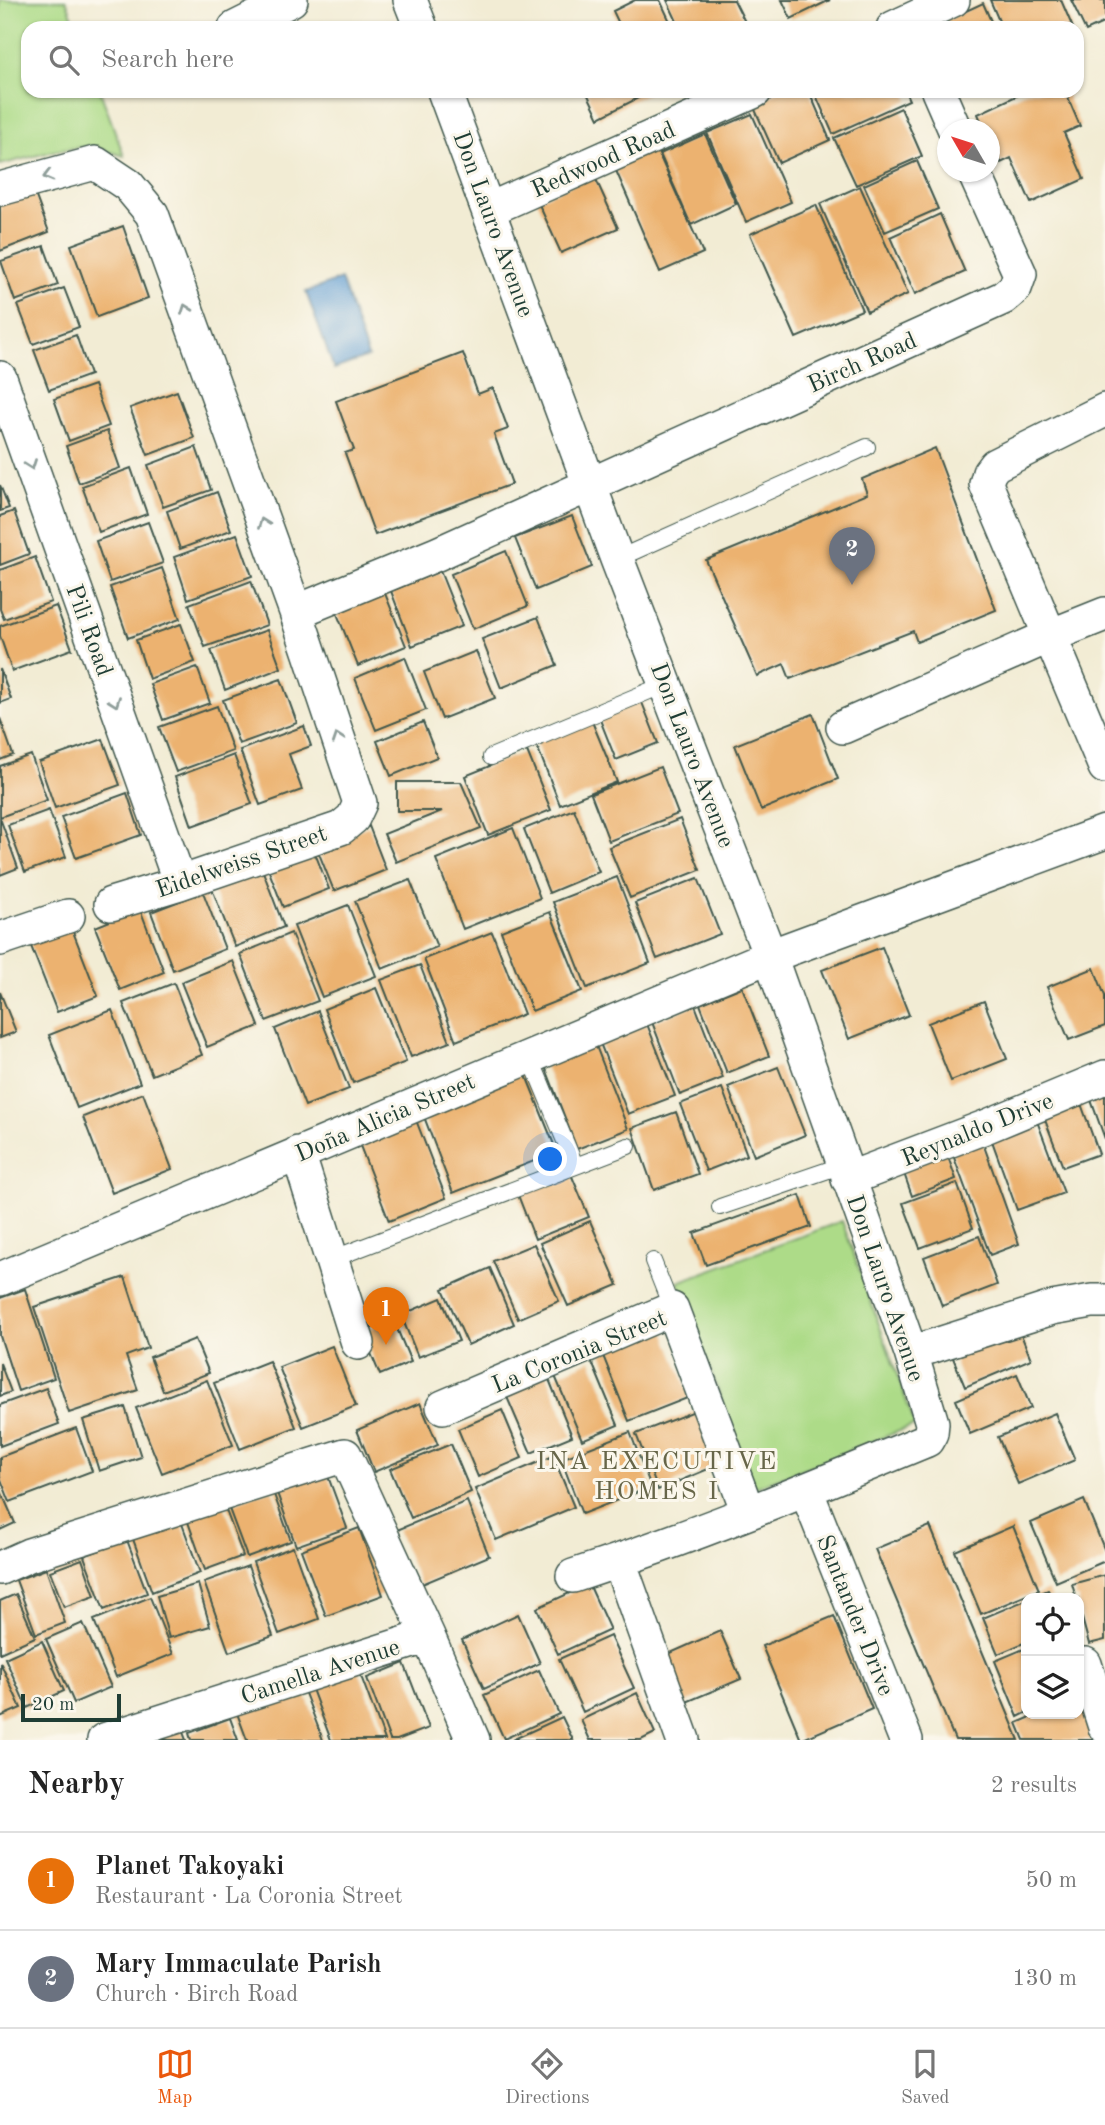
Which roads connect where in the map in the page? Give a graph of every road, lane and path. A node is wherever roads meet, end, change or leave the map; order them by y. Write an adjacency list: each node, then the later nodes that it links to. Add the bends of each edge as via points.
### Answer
1 (291, 0): 4 (street)
2 (410, 0): 5 (street)
3 (953, 0): 6 (street)
4 (249, 21)
5 (418, 21)
6 (913, 21)
7 (447, 98): 13 (street, Don Lauro Avenue)
8 (739, 98): 13 (street, Redwood Road)
9 (941, 98): 10 (street)
10 (950, 119)
11 (979, 182): 17 (street, Birch Road, via 1020,274 1015,288 1003,298)
12 (0, 189): 19 (street, one-way to 12, via 152,214 128,184 95,163)
13 (488, 209): 17 (street, Don Lauro Avenue)
14 (0, 377): 27 (street, Pili Road, one-way to 27)
15 (1105, 410): 21 (street, via 995,466 986,484)
16 (867, 447): 18 (lane)
17 (590, 483): 18 (street, Don Lauro Avenue); 19 (street, via 437,554)
18 (617, 559): 22 (street, Don Lauro Avenue)
19 (296, 612): 27 (street, Eidelweiss Street, one-way to 19, via 341,828 353,818 360,803)
20 (1105, 614): 21 (street)
21 (1050, 636): 23 (street); 25 (street)
22 (666, 684): 24 (lane); 31 (street, Don Lauro Avenue)
23 (844, 727)
24 (491, 757)
25 (1105, 767)
26 (1105, 832): 31 (street, Doña Alicia Street)
27 (180, 883): 28 (street, Eidelweiss Street)
28 (111, 904)
29 (68, 916): 30 (street)
30 (0, 939)
31 (770, 956): 32 (street, Doña Alicia Street); 37 (street, Don Lauro Avenue)
32 (530, 1057): 35 (street, Doña Alicia Street); 36 (lane)
33 (1105, 1077): 37 (street, Reynaldo Drive, via 985,1127)
34 (628, 1146): 36 (lane)
35 (298, 1153): 39 (street); 41 (street, Doña Alicia Street)
36 (575, 1166): 39 (lane)
37 (846, 1172): 38 (lane); 45 (street, Don Lauro Avenue)
38 (720, 1207)
39 (332, 1259): 44 (street)
40 (653, 1261): 43 (lane)
41 (0, 1279)
42 (1105, 1301): 45 (street, via 1052,1308)
43 (672, 1309): 46 (street, La Coronia Street); 48 (street, La Coronia Street)
44 (358, 1342)
45 (911, 1353): 47 (street, Don Lauro Avenue, via 932,1423 927,1440)
46 (443, 1407)
47 (806, 1490): 48 (street); 58 (street, Santander Drive)
48 (748, 1512): 49 (street)
49 (620, 1561): 51 (street); 57 (street)
50 (0, 1569): 52 (street, via 29,1555 345,1455)
51 (573, 1576)
52 (428, 1636): 55 (street, Camella Avenue); 56 (street, Camella Avenue)
53 (1085, 1664): 54 (street)
54 (1105, 1727)
55 (104, 1740)
56 (472, 1740)
57 (683, 1740)
58 (906, 1740)

